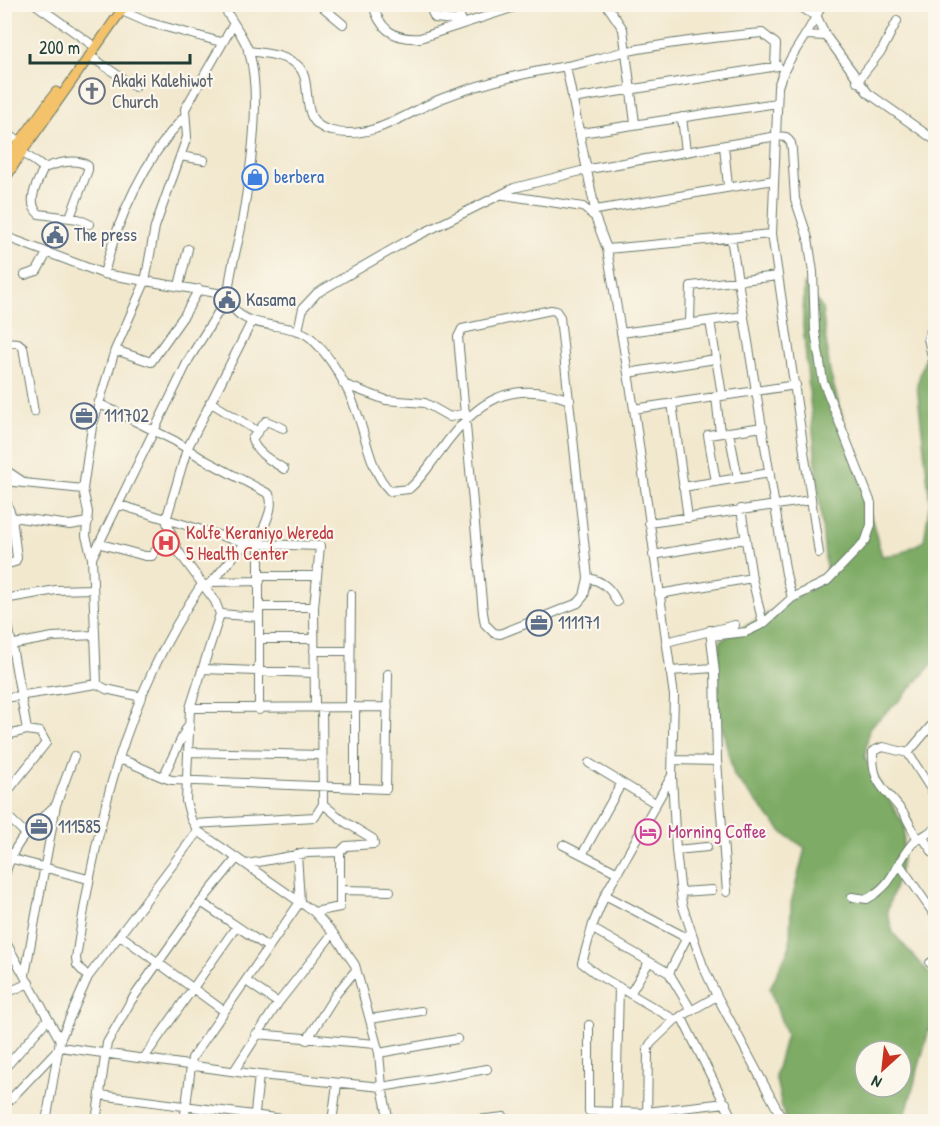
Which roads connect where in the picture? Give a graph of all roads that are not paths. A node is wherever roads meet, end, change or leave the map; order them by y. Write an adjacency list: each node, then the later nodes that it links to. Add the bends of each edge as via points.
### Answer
1 (35, 4): 20 (street)
2 (222, 4): 16 (street)
3 (320, 4): 15 (street)
4 (373, 4): 14 (street, via 381,27 399,37 420,38)
5 (435, 4): 14 (street, via 435,18)
6 (456, 4): 14 (street)
7 (524, 4): 14 (street)
8 (606, 4): 22 (street, via 624,38)
9 (796, 4): 12 (street)
10 (822, 4): 12 (street)
11 (122, 7): 19 (street, via 147,22); 20 (main road); 23 (main road)
12 (817, 17): 17 (street); 18 (street)
13 (897, 21): 26 (street, via 882,50)
14 (463, 22)
15 (343, 24)
16 (233, 25): 19 (street); 21 (street)
17 (806, 35): 18 (street); 25 (street)
18 (826, 36): 26 (street)
19 (222, 42): 31 (street)
20 (91, 44): 37 (main road)
21 (248, 51): 24 (street, via 272,54 299,67 314,121 342,133 385,126 469,88); 67 (street, via 254,130)
22 (625, 52): 24 (street); 25 (street, via 762,33 776,44); 28 (street)
23 (90, 56): 27 (street); 40 (main road)
24 (566, 66): 29 (street)
25 (779, 66): 28 (street); 30 (street)
26 (857, 82): 38 (street, via 891,112)
27 (135, 87)
28 (631, 90): 29 (street); 33 (street)
29 (572, 99): 34 (street)
30 (777, 103): 32 (street); 36 (street)
31 (184, 117): 42 (street, via 187,137); 60 (street, via 149,161)
32 (682, 117): 33 (street); 41 (street)
33 (635, 123): 34 (street)
34 (581, 133): 46 (street)
35 (4, 135): 37 (street)
36 (777, 136): 39 (street); 47 (street); 137 (street, via 786,137 791,143 795,199 808,238 823,381 871,502 872,516 866,540 837,572)
37 (21, 140): 44 (main road)
38 (936, 141)
39 (724, 146): 41 (street); 49 (street)
40 (22, 152): 45 (street); 48 (main road)
41 (686, 152): 46 (street)
42 (180, 156): 43 (street); 64 (street, via 155,227)
43 (204, 160)
44 (5, 163)
45 (44, 168): 52 (street, via 33,208 39,214); 52 (street, via 78,161 88,165)
46 (589, 169): 50 (street, via 549,177); 51 (street)
47 (774, 180): 49 (street); 54 (street)
48 (4, 181)
49 (728, 186): 51 (street)
50 (502, 195): 51 (street, via 577,205); 73 (street, via 405,242 317,293 303,308)
51 (593, 211): 58 (street)
52 (70, 217): 53 (street)
53 (89, 224)
54 (772, 234): 56 (street); 62 (street)
55 (4, 236): 59 (street)
56 (731, 238): 58 (street); 63 (street)
57 (188, 249): 65 (street)
58 (607, 249): 74 (street)
59 (47, 253): 60 (street); 61 (street, via 37,271)
60 (104, 274): 64 (street)
61 (25, 275)
62 (778, 276): 63 (street); 82 (street)
63 (738, 281): 68 (street); 72 (street, via 691,286)
64 (145, 282): 65 (street); 77 (street)
65 (179, 286): 66 (street)
66 (199, 289): 67 (street); 77 (street, via 151,362)
67 (229, 295): 70 (street, via 239,314); 94 (street, via 189,359)
68 (744, 316): 71 (street); 83 (street)
69 (936, 320): 75 (street)
70 (252, 321): 73 (street); 86 (street)
71 (710, 321): 72 (street); 78 (street)
72 (690, 322): 74 (street)
73 (298, 330): 81 (street, via 313,339)
74 (621, 333): 79 (street)
75 (933, 336): 80 (street, via 928,338)
76 (4, 342): 90 (street, via 24,347)
77 (115, 350): 87 (street)
78 (716, 359): 79 (street); 84 (street)
79 (628, 373): 89 (street)
80 (936, 376)
81 (343, 384): 91 (street, via 386,400 419,401 450,417); 91 (street, via 380,481 390,491 409,489 417,482)
82 (796, 385): 83 (street); 109 (street)
83 (757, 390): 84 (street); 92 (street)
84 (719, 395): 88 (street); 97 (street)
85 (570, 400): 91 (street, via 517,391); 91 (street, via 561,317 551,310 517,315 459,332); 131 (street)
86 (210, 402): 95 (street); 98 (street)
87 (98, 403): 94 (street); 107 (street)
88 (672, 403): 89 (street); 106 (street)
89 (634, 409): 117 (street)
90 (34, 412)
91 (466, 416): 131 (street, via 483,612 489,630 500,634 578,603)
92 (764, 427): 96 (street); 101 (street)
93 (283, 428): 95 (street, via 266,421)
94 (155, 430): 98 (street); 110 (street)
95 (257, 431): 100 (street, via 252,439 254,445)
96 (729, 432): 97 (street); 102 (street)
97 (720, 433): 105 (street, via 707,436)
98 (187, 449): 115 (street); 124 (street, via 269,494 272,507)
99 (4, 469): 104 (street)
100 (284, 469)
101 (770, 473): 102 (street); 111 (street)
102 (738, 478): 105 (street)
103 (4, 481): 104 (street)
104 (23, 482): 107 (street)
105 (716, 482): 106 (street)
106 (682, 488): 114 (street)
107 (83, 489): 116 (street)
108 (4, 496): 113 (street)
109 (812, 500): 111 (street); 125 (street)
110 (120, 505): 115 (street); 123 (street)
111 (775, 505): 112 (street); 137 (street)
112 (741, 509): 114 (street); 121 (street)
113 (12, 517): 118 (street); 128 (street, via 17,558)
114 (688, 518): 117 (street)
115 (166, 520): 119 (street); 122 (street)
116 (88, 522): 118 (street); 120 (street)
117 (649, 523): 126 (street)
118 (70, 525): 120 (street)
119 (169, 531): 123 (street, via 152,556); 133 (street, via 182,556)
120 (87, 537): 127 (street)
121 (745, 538): 126 (street); 132 (street)
122 (246, 542): 124 (street); 133 (street)
123 (100, 544): 127 (street)
124 (259, 544): 129 (street, via 320,546); 130 (street)
125 (819, 553)
126 (654, 555): 136 (street)
127 (92, 558): 134 (street)
128 (4, 565)
129 (315, 576): 130 (street); 141 (street)
130 (260, 578): 133 (street); 140 (street)
131 (588, 578): 139 (street, via 608,588)
132 (752, 578): 136 (street); 144 (street)
133 (206, 584): 142 (street); 162 (street, via 165,643)
134 (92, 589): 138 (street, via 56,590); 147 (street)
135 (351, 594): 153 (street)
136 (659, 594): 150 (street)
137 (792, 598): 144 (street)
138 (4, 600): 151 (street)
139 (617, 602)
140 (260, 607): 141 (street); 143 (street)
141 (314, 607): 149 (street)
142 (220, 614): 143 (street); 155 (street)
143 (258, 618): 148 (street)
144 (763, 624): 146 (street, via 746,632)
145 (735, 625): 146 (street)
146 (710, 633): 150 (street); 154 (street)
147 (95, 635): 151 (street); 160 (street)
148 (259, 639): 149 (street); 157 (street)
149 (314, 639): 152 (street)
150 (666, 642): 156 (street)
151 (8, 645): 161 (street)
152 (314, 651): 153 (street); 158 (street)
153 (350, 651): 164 (street)
154 (714, 668): 156 (street); 179 (street)
155 (204, 669): 157 (street); 166 (street)
156 (670, 671): 178 (street)
157 (259, 673): 158 (street); 168 (street)
158 (314, 673): 167 (street)
159 (388, 674): 165 (street)
160 (97, 684): 161 (street); 162 (street)
161 (20, 695): 163 (street); 171 (street)
162 (142, 697): 177 (street)
163 (4, 698)
164 (353, 707): 165 (street); 167 (street); 187 (street)
165 (388, 707): 187 (street, via 388,787)
166 (190, 708): 168 (street); 170 (street)
167 (318, 708): 168 (street); 175 (street)
168 (259, 710)
169 (936, 720): 174 (street)
170 (189, 723): 173 (street); 182 (street)
171 (27, 730): 172 (street); 189 (street, via 40,732 46,743)
172 (4, 736)
173 (188, 752): 175 (street); 183 (street)
174 (908, 753): 188 (street); 198 (street, via 879,747 873,751 873,767 882,790)
175 (321, 754): 186 (street)
176 (74, 756): 193 (street)
177 (118, 760): 182 (street); 212 (street, via 98,827)
178 (674, 760): 179 (street); 181 (street)
179 (717, 761): 218 (street)
180 (589, 764): 185 (street)
181 (672, 776): 191 (street); 201 (street)
182 (163, 777): 183 (street)
183 (187, 780): 186 (street); 195 (street, via 186,801)
184 (936, 781): 188 (street)
185 (621, 784): 191 (street); 203 (street)
186 (322, 787): 187 (street); 192 (street)
187 (355, 788)
188 (929, 788): 190 (street)
189 (4, 796)
190 (936, 797)
191 (655, 803): 211 (street)
192 (323, 804): 195 (street, via 315,817 309,819); 202 (street, via 374,838 372,844 346,846)
193 (56, 805): 197 (street); 210 (street)
194 (4, 813): 197 (street)
195 (196, 827): 206 (street); 228 (street)
196 (936, 828): 198 (street)
197 (25, 833): 207 (street)
198 (920, 839): 205 (street); 209 (street)
199 (563, 845): 203 (street)
200 (706, 847): 201 (street)
201 (676, 850): 217 (street)
202 (340, 852): 204 (street); 214 (street)
203 (583, 853): 211 (street)
204 (297, 854): 208 (street); 222 (street)
205 (936, 857)
206 (237, 858): 208 (street); 221 (street)
207 (7, 860): 210 (street); 213 (street)
208 (248, 864): 222 (street)
209 (900, 865): 220 (street, via 892,880 874,895 867,899); 224 (street)
210 (46, 867): 212 (street); 236 (street)
211 (618, 873): 219 (street)
212 (88, 879): 237 (street, via 76,958)
213 (4, 880)
214 (341, 890): 216 (street); 223 (street, via 339,909)
215 (712, 890): 217 (street)
216 (390, 891)
217 (681, 892): 229 (street)
218 (727, 892)
219 (605, 895): 226 (street); 229 (street)
220 (852, 897)
221 (201, 902): 225 (street); 233 (street)
222 (300, 902): 223 (street); 231 (street)
223 (314, 912): 227 (street)
224 (936, 917)
225 (236, 927): 231 (street); 241 (street)
226 (593, 929): 232 (street); 240 (street, via 582,963)
227 (333, 933): 234 (street); 245 (street)
228 (120, 935): 233 (street); 237 (street)
229 (689, 935): 235 (street); 244 (street)
230 (4, 939): 236 (street)
231 (269, 948): 238 (street)
232 (650, 962): 235 (street); 243 (street)
233 (158, 964): 241 (street); 259 (street, via 131,1001)
234 (356, 970): 251 (street); 254 (street)
235 (669, 973): 246 (street)
236 (25, 975): 239 (street)
237 (88, 977): 256 (street)
238 (246, 981): 245 (street); 247 (street)
239 (29, 983): 242 (street); 250 (street)
240 (619, 987): 243 (street); 272 (street)
241 (192, 988): 247 (street); 260 (street)
242 (4, 994)
243 (630, 994): 249 (street)
244 (717, 996): 246 (street); 285 (street)
245 (278, 1004): 253 (street)
246 (691, 1010): 249 (street)
247 (224, 1011): 261 (street)
248 (421, 1011): 251 (street)
249 (678, 1018): 269 (street); 273 (street, via 648,1048)
250 (48, 1019): 256 (street); 262 (street)
251 (370, 1019): 257 (street)
252 (589, 1025): 275 (street, via 588,1108)
253 (256, 1034): 254 (street); 264 (street)
254 (307, 1040): 257 (street)
255 (457, 1040): 258 (street)
256 (60, 1044): 259 (street); 271 (street); 277 (street)
257 (376, 1044): 258 (street)
258 (379, 1053): 267 (street)
259 (104, 1054): 260 (street); 268 (street)
260 (144, 1058): 261 (street)
261 (190, 1065): 264 (street); 270 (street)
262 (4, 1069)
263 (487, 1069): 267 (street)
264 (234, 1071): 265 (street)
265 (259, 1075): 266 (street); 276 (street)
266 (337, 1084): 267 (street); 281 (street)
267 (382, 1087): 282 (street)
268 (99, 1095): 270 (street); 278 (street)
269 (726, 1103): 273 (street); 284 (street)
270 (185, 1106): 276 (street); 279 (street)
271 (4, 1107)
272 (615, 1113): 273 (street); 275 (street)
273 (646, 1116)
274 (504, 1117): 283 (street)
275 (606, 1117)
276 (254, 1118): 280 (street)
277 (46, 1122)
278 (96, 1122)
279 (183, 1122)
280 (306, 1122)
281 (332, 1122)
282 (389, 1122)
283 (460, 1122)
284 (734, 1122)
285 (784, 1122)

